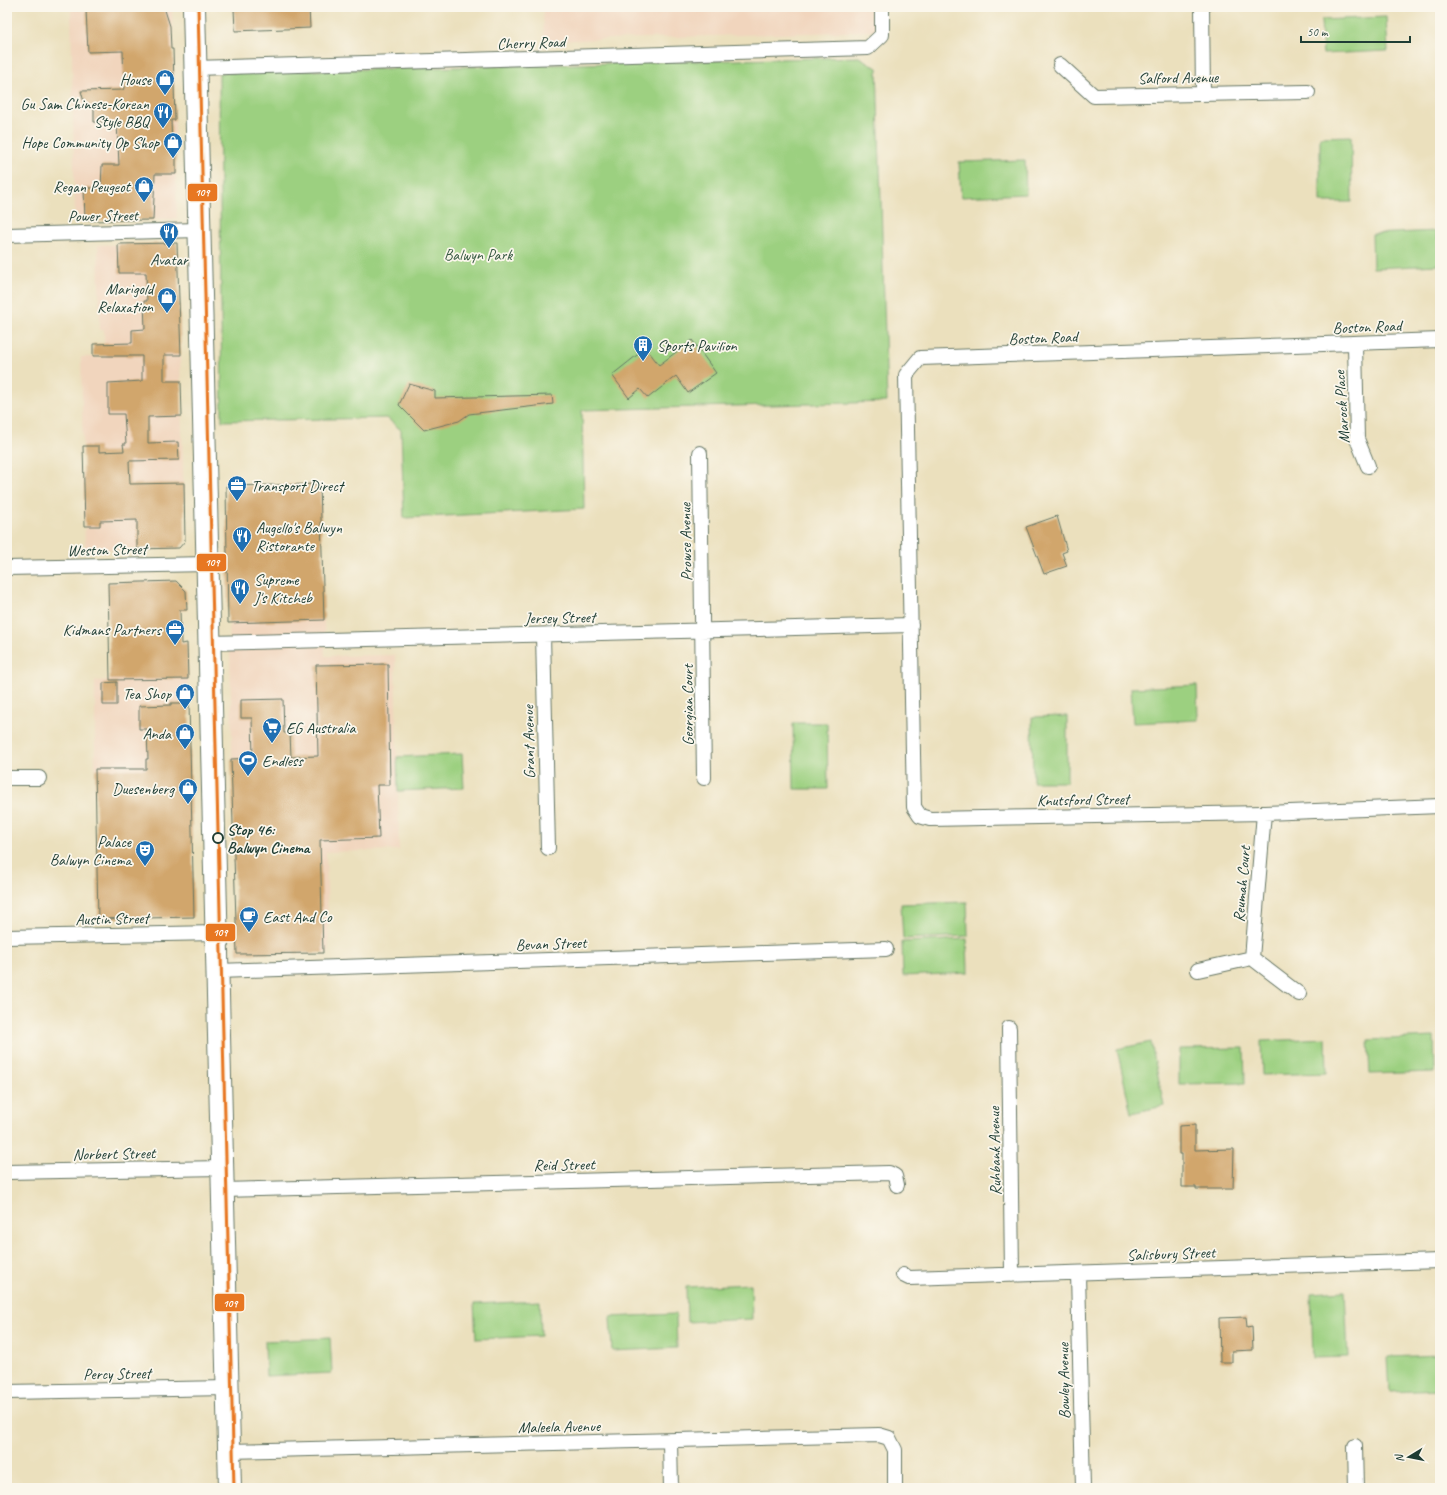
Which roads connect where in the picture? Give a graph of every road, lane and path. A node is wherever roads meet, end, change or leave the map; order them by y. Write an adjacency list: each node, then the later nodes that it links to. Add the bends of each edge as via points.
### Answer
1 (194, 7): 5 (main road)
2 (882, 7): 5 (street, Cherry Road, via 882,35 868,48)
3 (1202, 7): 7 (street)
4 (1060, 65): 7 (street, Salford Avenue, via 1094,96)
5 (195, 68): 8 (main road)
6 (1308, 92): 7 (street, Salford Avenue)
7 (1203, 93)
8 (199, 230): 9 (street, Power Street); 14 (main road)
9 (7, 235)
10 (1440, 340): 11 (street, Boston Road)
11 (1355, 344): 13 (street, Marock Place, via 1357,439); 16 (street, Boston Road, via 920,358 906,375)
12 (700, 453): 17 (street, Prowse Avenue)
13 (1368, 466)
14 (208, 564): 15 (street, Weston Street); 19 (main road)
15 (7, 568)
16 (911, 625): 17 (street, Jersey Street); 24 (street, Knutsford Street, via 914,807 920,816 930,819)
17 (703, 631): 18 (street, Jersey Street); 22 (street, Georgian Court)
18 (543, 635): 19 (street, Jersey Street); 25 (street, Grant Avenue)
19 (210, 643): 26 (main road)
20 (7, 778): 21 (street)
21 (39, 778)
22 (704, 778)
23 (1440, 806): 24 (street, Knutsford Street)
24 (1264, 813): 29 (street, Reumah Court)
25 (548, 848)
26 (217, 933): 27 (street, Austin Street); 31 (main road)
27 (7, 937)
28 (886, 949): 31 (street, Bevan Street)
29 (1252, 958): 30 (street); 32 (street)
30 (1198, 970)
31 (218, 971): 34 (main road)
32 (1299, 994)
33 (1009, 1028): 41 (street, Ruhbank Avenue)
34 (222, 1168): 35 (street, Norbert Street); 37 (main road)
35 (7, 1172)
36 (897, 1185): 37 (street, Reid Street, via 896,1176 889,1173)
37 (223, 1190): 42 (main road)
38 (1440, 1261): 39 (street, Salisbury Street)
39 (1078, 1273): 41 (street, Salisbury Street); 50 (street, Bowley Avenue)
40 (903, 1275): 41 (street, Salisbury Street, via 909,1278)
41 (1012, 1275)
42 (228, 1388): 43 (street, Percy Street); 46 (main road)
43 (7, 1392)
44 (670, 1441): 46 (street, Maleela Avenue); 48 (street); 49 (street, Maleela Avenue, via 879,1435 889,1438 895,1450)
45 (1355, 1446): 51 (street)
46 (230, 1451): 47 (main road)
47 (230, 1488)
48 (671, 1488)
49 (895, 1488)
50 (1083, 1488)
51 (1356, 1488)

